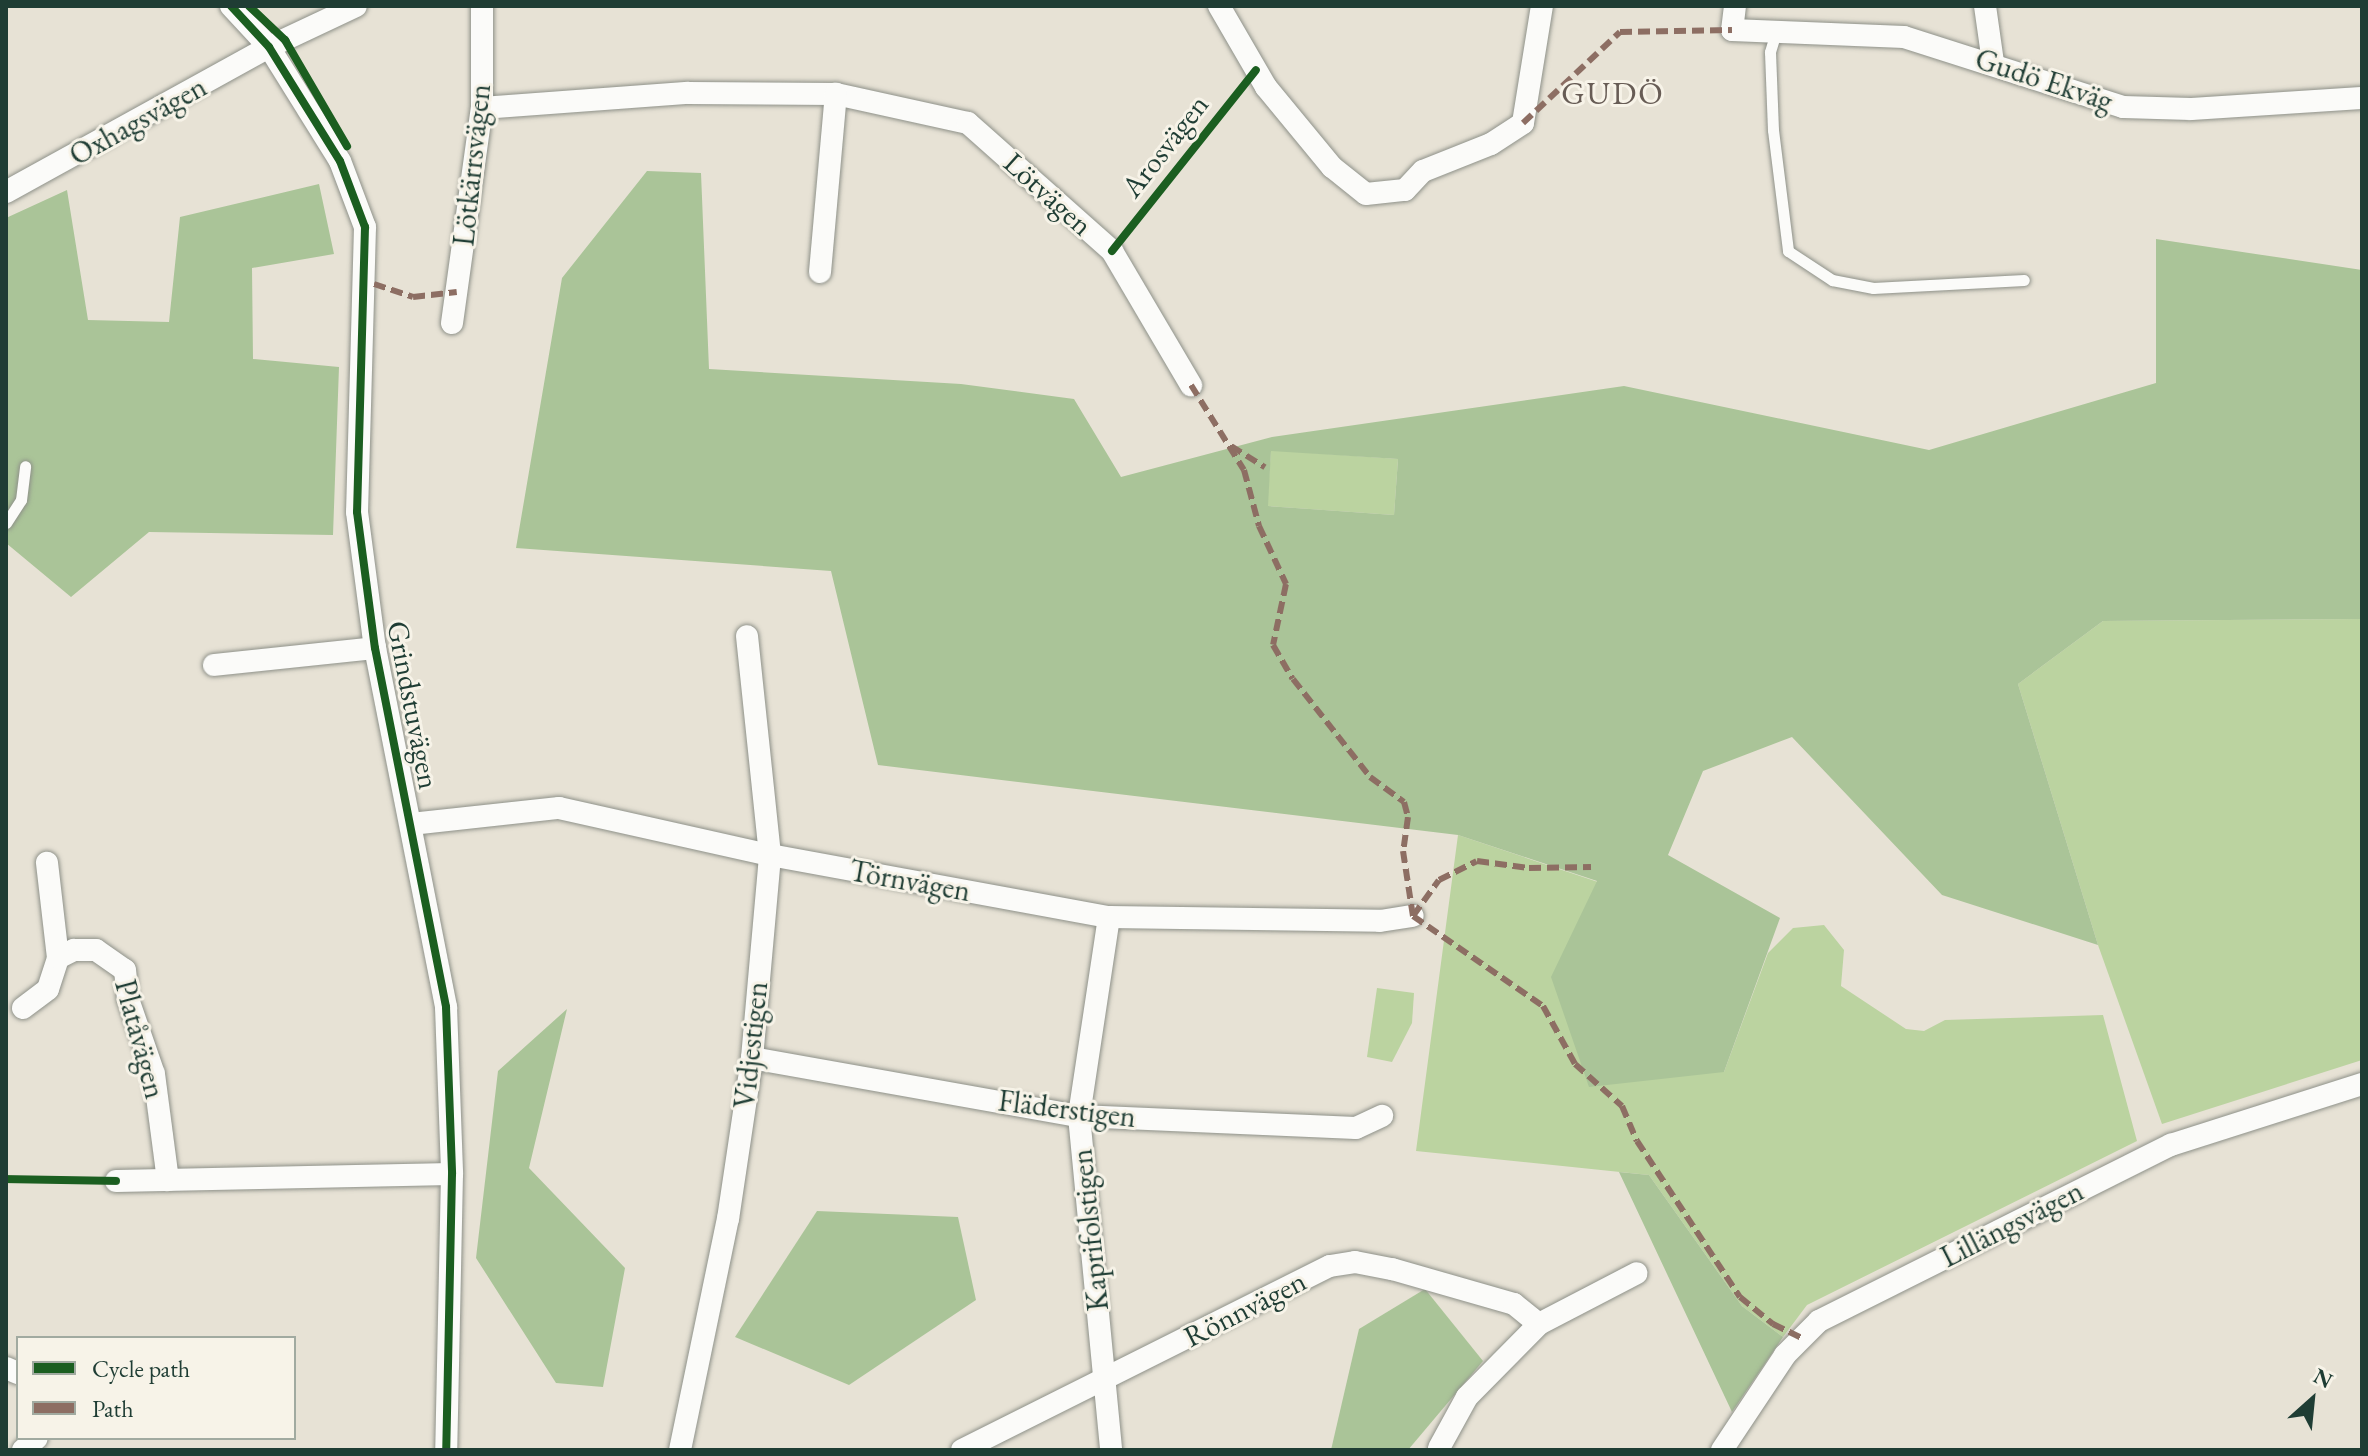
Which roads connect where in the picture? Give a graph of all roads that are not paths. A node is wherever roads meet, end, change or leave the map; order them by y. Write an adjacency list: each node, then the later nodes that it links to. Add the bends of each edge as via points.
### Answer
1 (231, 6): 9 (street, Grindstuvägen)
2 (356, 6): 9 (street, Oxhagsvägen)
3 (482, 6): 13 (street, Lötkärrsvägen)
4 (1219, 6): 5 (street, via 1266,87 1332,167 1366,194 1405,190 1423,171 1491,144 1523,123)
5 (1542, 6)
6 (1735, 6): 8 (street, Gudö Ekväg, via 1732,30)
7 (1985, 6): 10 (street)
8 (1776, 32): 10 (street, Gudö Ekväg, via 1904,37); 16 (lane, via 1770,52 1773,130 1788,251 1832,280 1873,288)
9 (269, 47): 14 (street, Oxhagsvägen); 22 (street, Grindstuvägen, via 340,161 365,227 357,512)
10 (1993, 62): 12 (street, Gudö Ekväg, via 2123,107 2191,109)
11 (836, 94): 13 (street, Lötvägen, via 688,93); 15 (street); 18 (street, Lötvägen, via 968,123 1112,251)
12 (2362, 98)
13 (482, 108): 17 (street, Lötkärrsvägen)
14 (6, 192)
15 (820, 272)
16 (2024, 280)
17 (452, 323)
18 (1191, 385)
19 (25, 466): 20 (lane, via 21,500)
20 (6, 523)
21 (747, 636): 25 (street, Vidjestigen)
22 (375, 648): 23 (street, Grindstuvägen); 24 (street, Grindstuvägen)
23 (214, 665)
24 (411, 824): 25 (street, Törnvägen, via 559,808); 35 (street, Grindstuvägen, via 446,1007)
25 (770, 855): 28 (street, Törnvägen); 31 (street, Vidjestigen)
26 (47, 863): 29 (street)
27 (1413, 916): 28 (street, Törnvägen, via 1380,921)
28 (1109, 917): 33 (street, Kaprifolstigen)
29 (58, 958): 30 (street, via 48,989); 36 (street, Platåvägen, via 74,950 96,950 125,970 128,999 154,1074)
30 (23, 1008)
31 (752, 1058): 33 (street, Fläderstigen); 43 (street, Vidjestigen, via 728,1219)
32 (2362, 1084): 46 (street, Lillängsvägen, via 2171,1145 1819,1321 1785,1355)
33 (1079, 1116): 34 (street, Fläderstigen, via 1356,1128); 40 (street, Kaprifolstigen)
34 (1382, 1116)
35 (452, 1174): 36 (street); 42 (street, Grindstuvägen)
36 (168, 1180): 37 (street)
37 (116, 1181)
38 (1637, 1273): 39 (street)
39 (1539, 1324): 40 (street, Rönnvägen, via 1514,1304 1355,1262 1330,1266); 41 (street, via 1467,1397)
40 (1105, 1380): 44 (street, Rönnvägen); 45 (street, Kaprifolstigen)
41 (1439, 1448)
42 (446, 1450)
43 (680, 1450)
44 (962, 1450)
45 (1111, 1450)
46 (1722, 1450)

